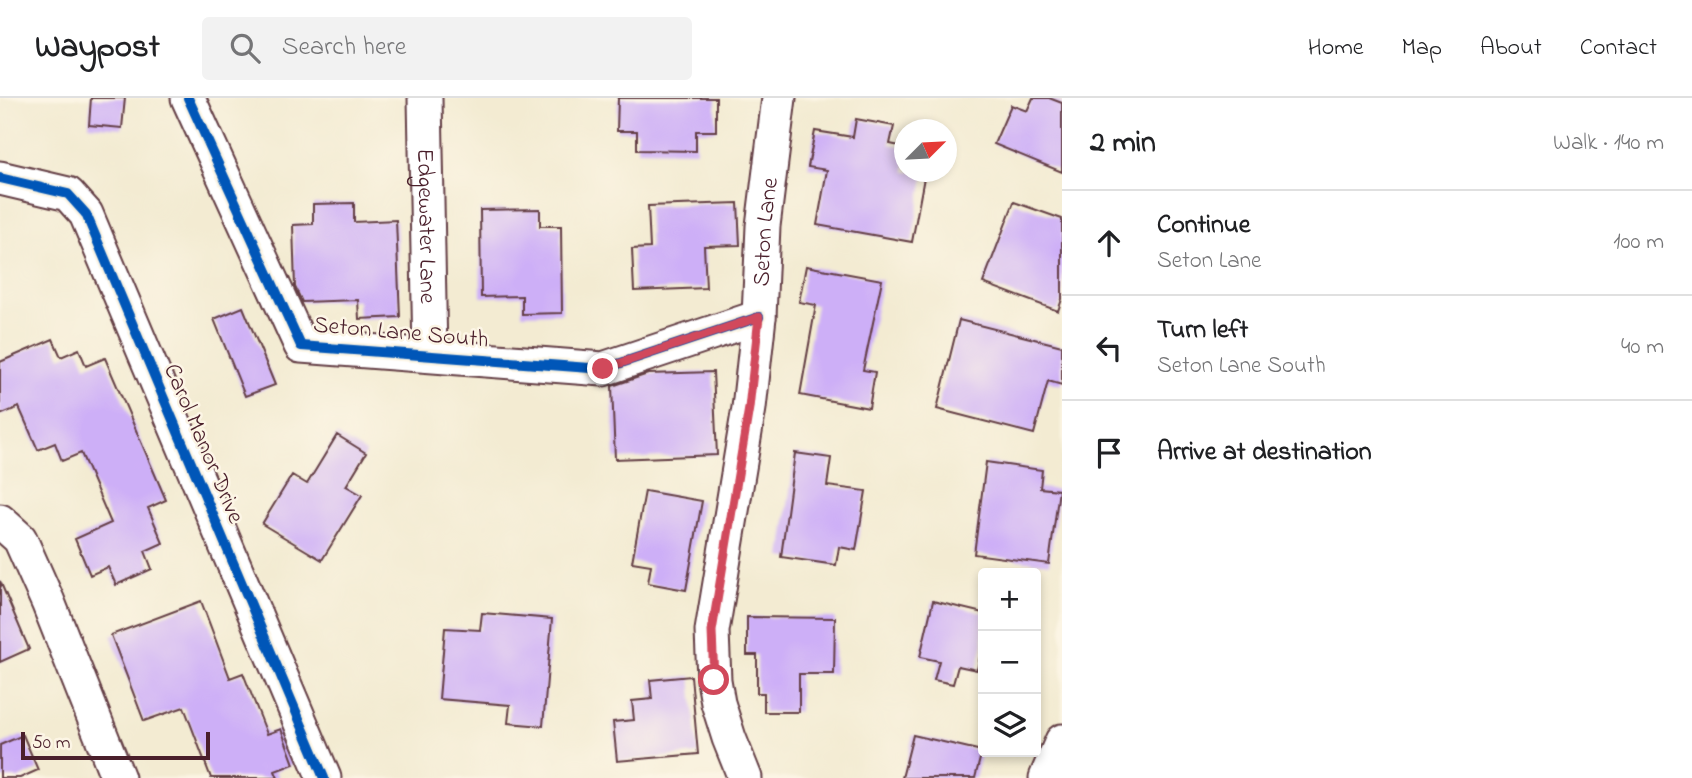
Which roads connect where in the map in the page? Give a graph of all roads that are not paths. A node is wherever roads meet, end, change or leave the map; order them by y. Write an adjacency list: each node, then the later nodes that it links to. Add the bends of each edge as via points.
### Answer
1 (188, 98): 6 (street, Seton Lane South, via 301,346)
2 (425, 98): 6 (street, Edgewater Lane)
3 (779, 98): 5 (street, Seton Lane, via 763,226)
4 (0, 178): 10 (street, Carol Manor Drive, via 68,194 86,214)
5 (759, 317): 6 (street, Seton Lane South, via 603,369); 11 (street, Seton Lane, via 749,408 712,631 718,703)
6 (430, 354)
7 (0, 521): 9 (street, via 20,539)
8 (1062, 741): 12 (street)
9 (118, 778)
10 (324, 778)
11 (745, 778)
12 (1046, 778)

